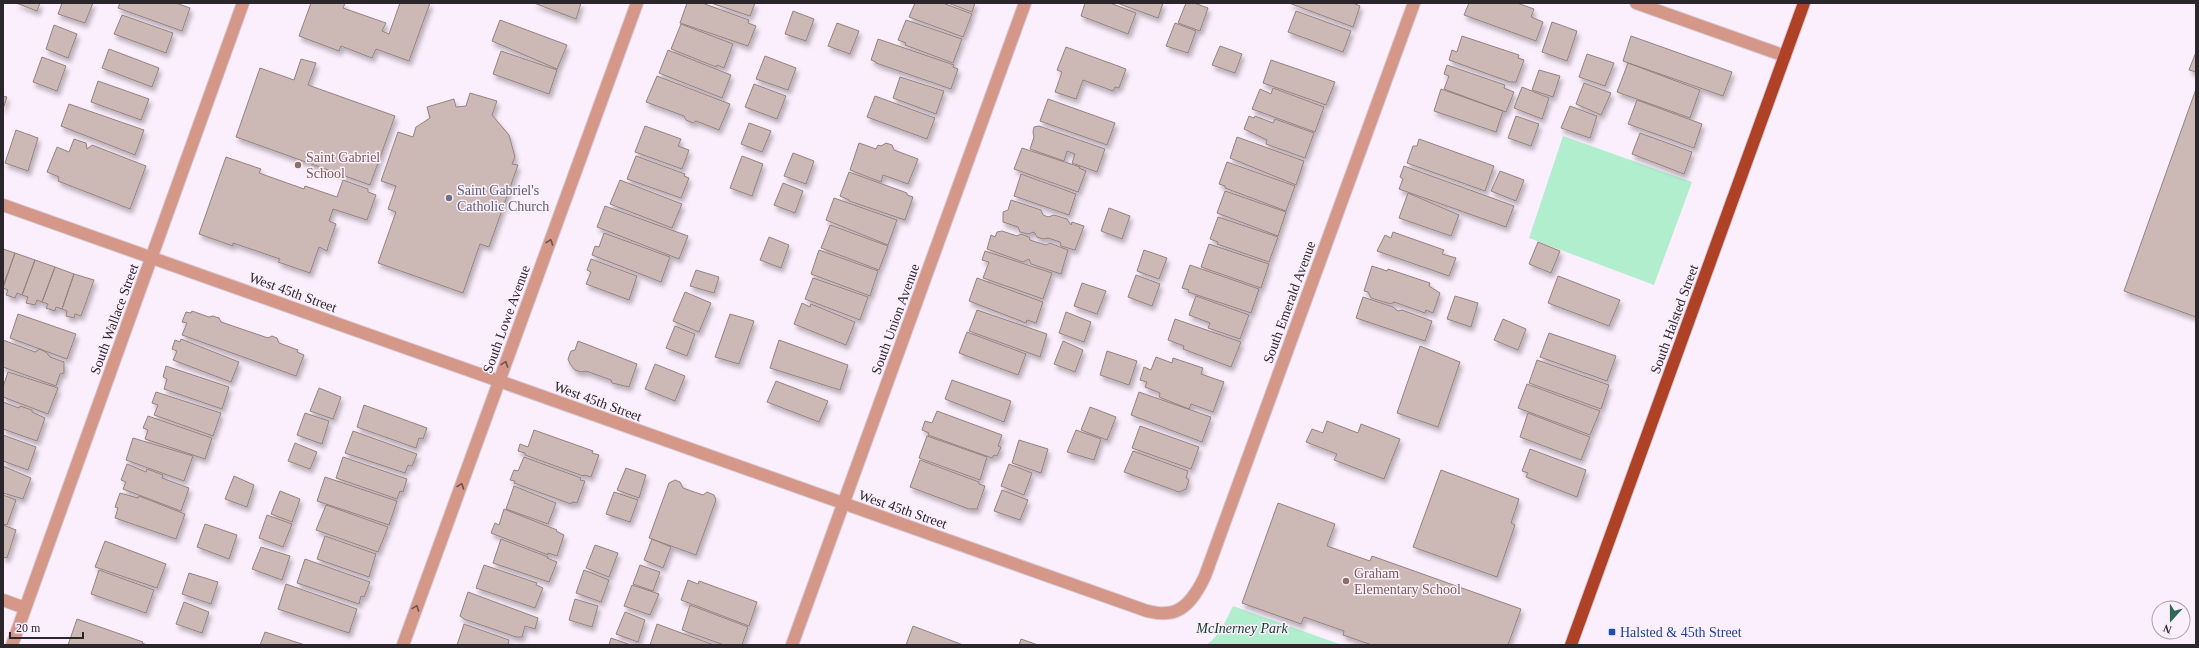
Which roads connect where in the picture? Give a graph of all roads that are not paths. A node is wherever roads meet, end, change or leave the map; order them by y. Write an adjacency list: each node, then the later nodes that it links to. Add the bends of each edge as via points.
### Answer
1 (243, 3): 9 (street, South Wallace Street)
2 (637, 3): 10 (street, South Lowe Avenue, one-way to 2)
3 (1025, 3): 11 (street, South Union Avenue)
4 (1414, 3): 13 (street, South Emerald Avenue, via 1205,576 1196,596)
5 (1636, 3): 7 (street)
6 (1804, 3): 7 (main road, South Halsted Street)
7 (1785, 56): 18 (main road, South Halsted Street)
8 (3, 205): 9 (street, West 45th Street)
9 (152, 258): 10 (street, West 45th Street); 14 (street, South Wallace Street)
10 (499, 382): 11 (street, West 45th Street); 16 (street, South Lowe Avenue, one-way to 10)
11 (844, 504): 13 (street, West 45th Street, via 1147,611 1167,614); 17 (street, South Union Avenue)
12 (3, 600): 14 (street)
13 (1184, 606)
14 (25, 608): 15 (street, South Wallace Street)
15 (12, 645)
16 (403, 645)
17 (792, 645)
18 (1572, 645)

